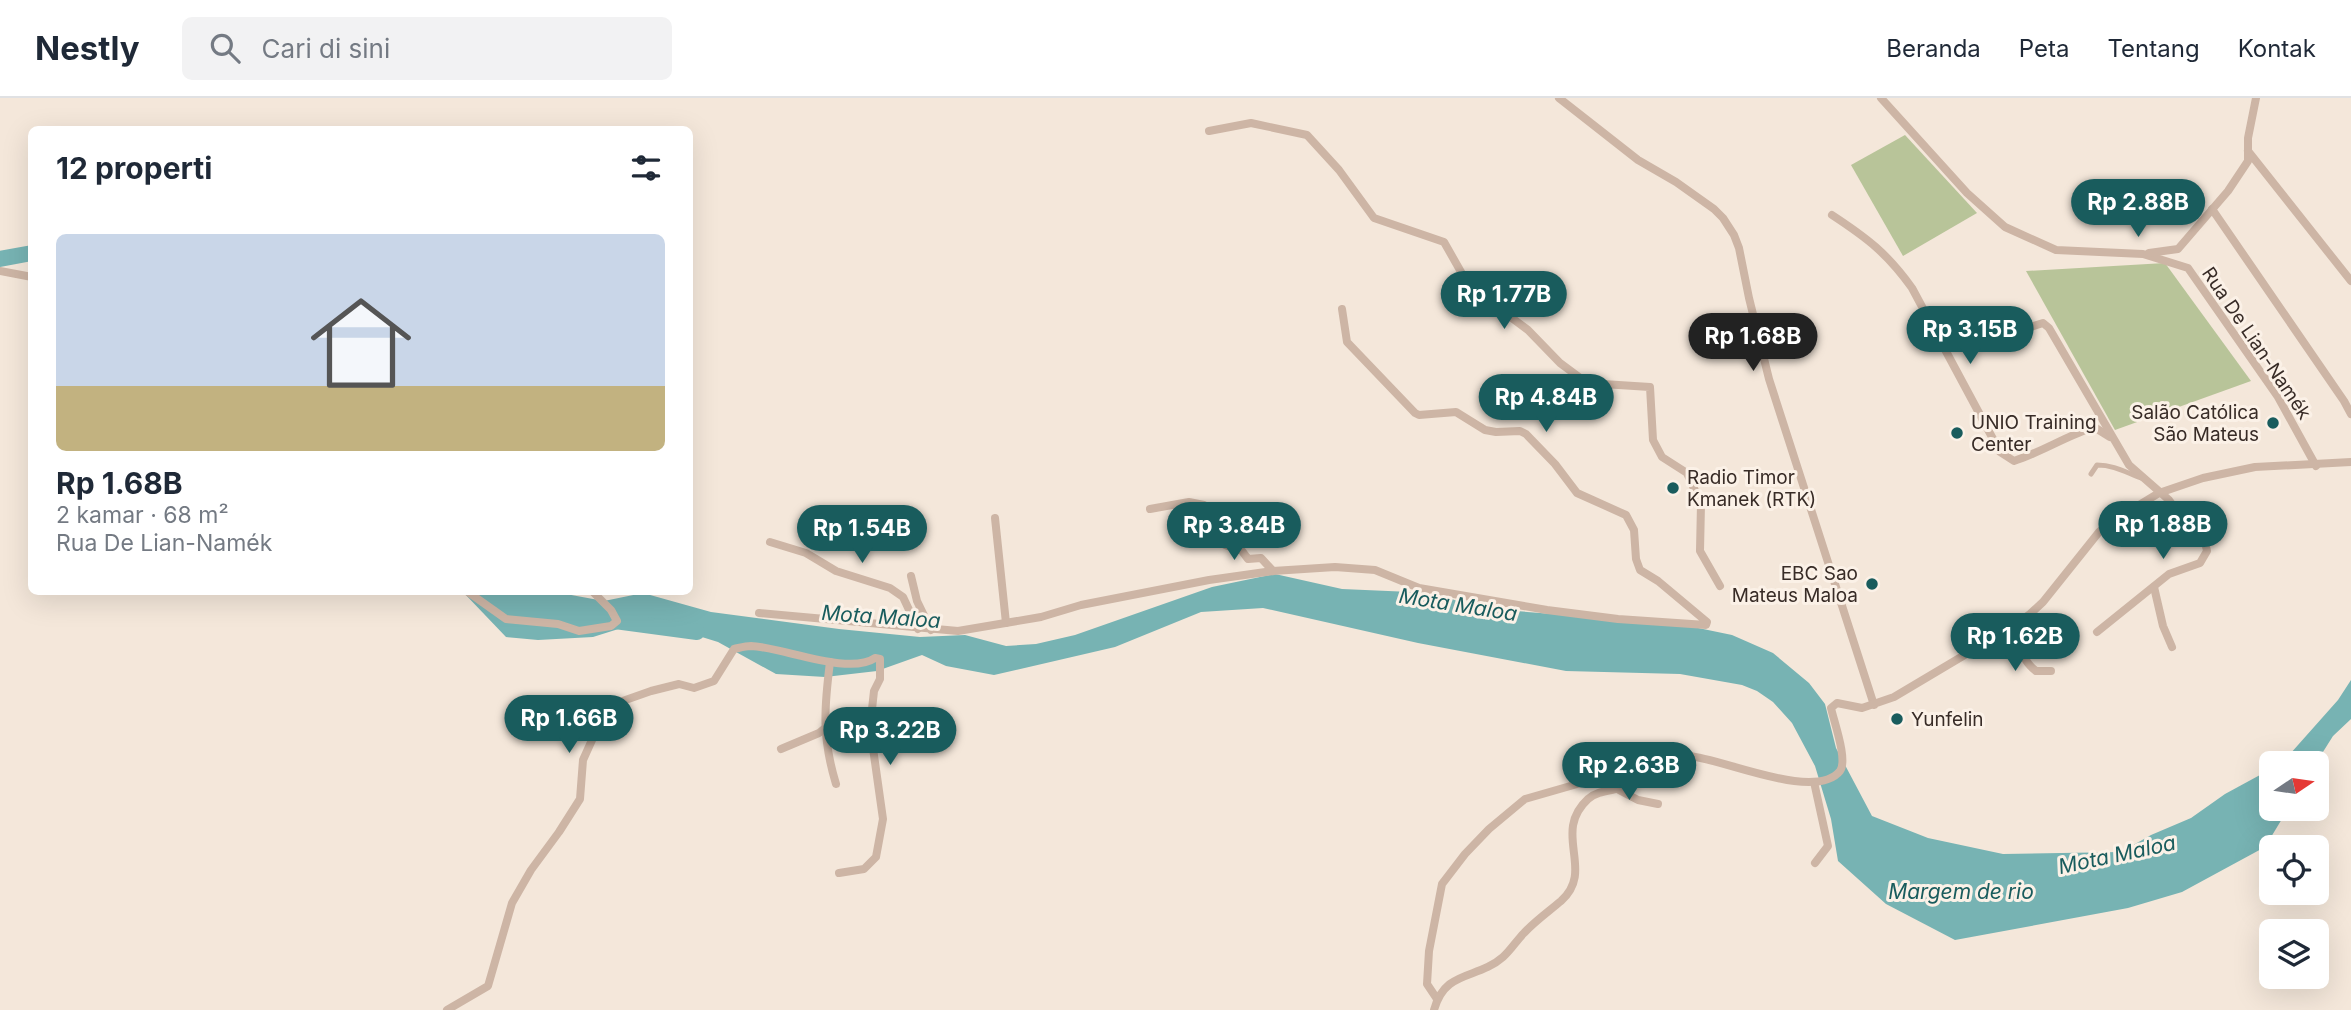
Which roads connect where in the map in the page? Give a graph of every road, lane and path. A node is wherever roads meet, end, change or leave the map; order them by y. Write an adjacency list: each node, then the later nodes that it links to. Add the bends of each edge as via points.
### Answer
1 (1559, 98): 39 (street, via 1638,160 1714,209 1734,235 1769,379)
2 (1881, 98): 8 (street, Rua De Lian-Namék, via 1967,194 2005,227 2056,250)
3 (2256, 98): 5 (street)
4 (1209, 131): 26 (street, via 1251,123 1307,135 1374,218 1444,242 1469,286 1587,383 1650,387 1653,440 1662,457 1687,473 1701,504 1700,551)
5 (2248, 151): 6 (street, via 2248,161); 11 (street)
6 (2212, 209): 8 (street, via 2178,249); 14 (street)
7 (1832, 215): 15 (street, via 1895,263 2000,452 2014,461 2094,427)
8 (2143, 254): 17 (street, Rua De Lian-Namék, via 2188,268 2278,397)
9 (0, 271): 10 (street)
10 (28, 276)
11 (2351, 281)
12 (1342, 309): 24 (street, via 1347,342 1415,413 1457,412 1485,430 1526,434 1577,493 1626,515 1634,530 1640,570 1707,623 1618,619 1482,600 1419,588 1375,570)
13 (2011, 324): 15 (street, via 2021,330 2043,323 2049,328)
14 (2351, 414)
15 (2115, 441): 19 (street)
16 (2351, 462): 17 (street)
17 (2316, 466): 20 (street, via 2244,469)
18 (2091, 474): 19 (street, via 2097,465 2112,465)
19 (2141, 478): 20 (street)
20 (2160, 493): 27 (street, via 2193,525 2207,551 2200,563 2169,574); 32 (street, via 2099,532 2043,602)
21 (1150, 509): 24 (street, via 1189,502 1204,505 1224,545 1242,551 1248,559 1261,558)
22 (995, 518): 31 (street)
23 (770, 542): 33 (street, via 890,588 903,597)
24 (1273, 571): 31 (street, via 1089,603)
25 (911, 576): 34 (street)
26 (1720, 586)
27 (2154, 587): 35 (street); 36 (street)
28 (472, 595): 29 (street, via 506,620 546,622 579,631 617,621)
29 (596, 595)
30 (759, 613): 33 (street)
31 (1006, 624): 34 (street)
32 (2010, 628): 38 (street, via 2024,662 2036,671); 39 (street, via 1917,685)
33 (918, 629): 34 (street)
34 (931, 630)
35 (2097, 632)
36 (2172, 647)
37 (830, 662): 40 (street); 48 (street, via 867,663 875,658 881,663 870,727 883,820 876,857 864,869); 50 (street, via 750,646 734,649 714,681 694,688 679,684 617,702 590,739 580,799 512,903 488,986)
38 (2051, 671)
39 (1874, 705): 43 (street, via 1861,708 1837,703 1831,708 1843,762 1839,772)
40 (825, 728): 41 (street); 44 (street)
41 (781, 749)
42 (1634, 776): 43 (street, via 1669,758 1688,756 1759,775); 45 (street, via 1625,788); 49 (street, via 1619,772 1525,799 1465,854 1442,884 1427,984)
43 (1814, 782): 47 (street, via 1828,846)
44 (836, 784)
45 (1617, 788): 46 (street, via 1637,800); 49 (street, via 1591,796 1578,808 1571,827 1574,885 1567,895 1503,957 1450,983)
46 (1658, 804)
47 (1815, 863)
48 (839, 873)
49 (1437, 999): 51 (street)
50 (447, 1010)
51 (1434, 1010)

